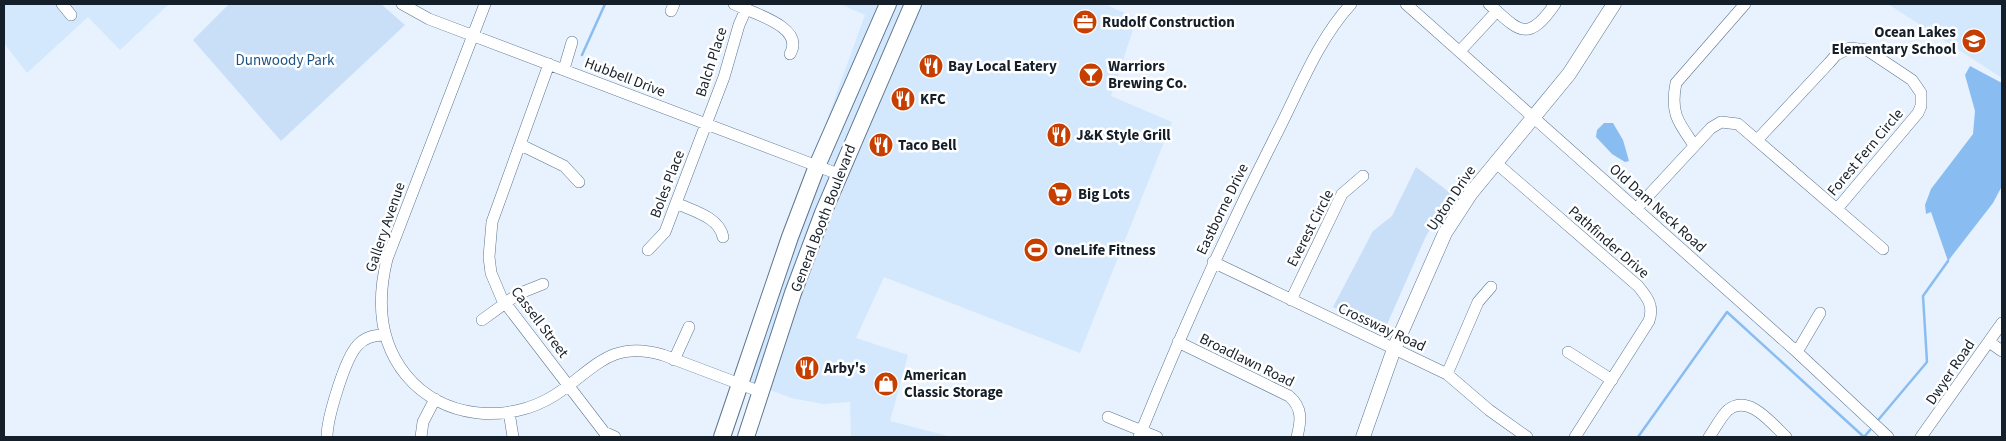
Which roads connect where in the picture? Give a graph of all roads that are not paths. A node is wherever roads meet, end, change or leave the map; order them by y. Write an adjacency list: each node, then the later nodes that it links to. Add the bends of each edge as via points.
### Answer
1 (62, 4): 14 (street)
2 (402, 4): 15 (street, Hubbell Drive, via 429,19)
3 (485, 4): 15 (street, Gallery Avenue)
4 (734, 4): 13 (street)
5 (888, 4): 27 (highway, General Booth Boulevard)
6 (913, 4): 28 (highway, General Booth Boulevard)
7 (1351, 4): 37 (street, Eastborne Drive, via 1323,41)
8 (1406, 4): 17 (street, Old Dam Neck Road)
9 (1555, 4): 12 (street, via 1533,28 1526,31 1517,29)
10 (1614, 4): 21 (main road, Upton Drive, via 1586,51)
11 (1744, 4): 25 (street, via 1676,83 1673,99 1676,119)
12 (1493, 7): 17 (street)
13 (746, 9): 18 (street, via 790,33 794,44); 22 (street, Balch Place)
14 (71, 15)
15 (473, 35): 19 (street, Hubbell Drive); 46 (street, Gallery Avenue, via 387,260 381,291)
16 (572, 42): 20 (street)
17 (1460, 51): 21 (street, Old Dam Neck Road)
18 (790, 54)
19 (549, 64): 20 (street, Hubbell Drive); 24 (street, Cassell Street)
20 (564, 70): 22 (street, Hubbell Drive)
21 (1533, 116): 26 (main road, Upton Drive); 32 (street, Old Dam Neck Road)
22 (706, 124): 27 (street, Hubbell Drive); 31 (street, Boles Place)
23 (1758, 139): 25 (street, via 1738,124 1728,121 1710,128); 33 (street); 33 (street, Forest Fern Circle, via 1844,50 1867,50 1912,80 1921,93 1918,113)
24 (521, 145): 30 (street, via 564,166); 41 (street, Cassell Street, via 492,222 488,244 491,273)
25 (1694, 145): 32 (street)
26 (1495, 162): 49 (main road, Upton Drive, via 1444,233); 55 (street, Pathfinder Drive, via 1638,286 1650,301 1649,322)
27 (817, 166): 28 (street, Hubbell Drive); 56 (highway, General Booth Boulevard)
28 (838, 174): 58 (highway, General Booth Boulevard)
29 (1363, 176): 40 (street, Everest Circle, via 1342,194)
30 (579, 182)
31 (676, 203): 34 (street, via 713,220); 35 (street, Boles Place, via 664,232)
32 (1636, 209): 52 (street, Old Dam Neck Road)
33 (1837, 209): 36 (street)
34 (723, 237)
35 (648, 250)
36 (1883, 250)
37 (1213, 262): 40 (street, Crossway Road); 47 (street, Eastborne Drive)
38 (543, 284): 41 (street, via 529,288)
39 (1491, 287): 54 (street, via 1478,302)
40 (1291, 300): 49 (street, Crossway Road)
41 (504, 304): 43 (street); 57 (street, Cassell Street)
42 (1820, 313): 52 (street)
43 (482, 320)
44 (2002, 323): 48 (street, Dwyer Road)
45 (689, 327): 53 (street)
46 (385, 335): 59 (street, Gallery Avenue, via 401,368); 63 (street, via 367,338 353,350 331,408)
47 (1178, 342): 62 (street, Eastborne Drive); 70 (street, Broadlawn Road, via 1289,396 1301,414)
48 (1989, 342): 50 (street); 77 (street, Dwyer Road)
49 (1394, 349): 54 (street, Crossway Road); 71 (main road, Upton Drive)
50 (2002, 351)
51 (1568, 352): 55 (street)
52 (1797, 352): 76 (street, Old Dam Neck Road)
53 (674, 360): 56 (street, Gallery Avenue); 57 (street, Gallery Avenue, via 638,350 615,354 595,364)
54 (1447, 374): 72 (street, Crossway Road)
55 (1612, 380): 73 (street, Pathfinder Drive)
56 (740, 384): 58 (street, Gallery Avenue); 67 (highway, General Booth Boulevard)
57 (568, 385): 60 (street, Gallery Avenue, via 539,404); 66 (street, Cassell Street, via 604,432)
58 (761, 392): 68 (highway, General Booth Boulevard)
59 (435, 399): 60 (street, Gallery Avenue, via 475,413); 64 (street, via 423,422)
60 (509, 412): 65 (street)
61 (1108, 417): 62 (street)
62 (1140, 434): 69 (street)
63 (327, 437)
64 (420, 437)
65 (513, 437)
66 (615, 437)
67 (722, 437)
68 (746, 437)
69 (1157, 437)
70 (1297, 437)
71 (1363, 437)
72 (1527, 437)
73 (1575, 437)
74 (1709, 437): 75 (street, via 1726,411 1744,405 1756,409)
75 (1786, 437)
76 (1888, 437)
77 (1921, 437)

